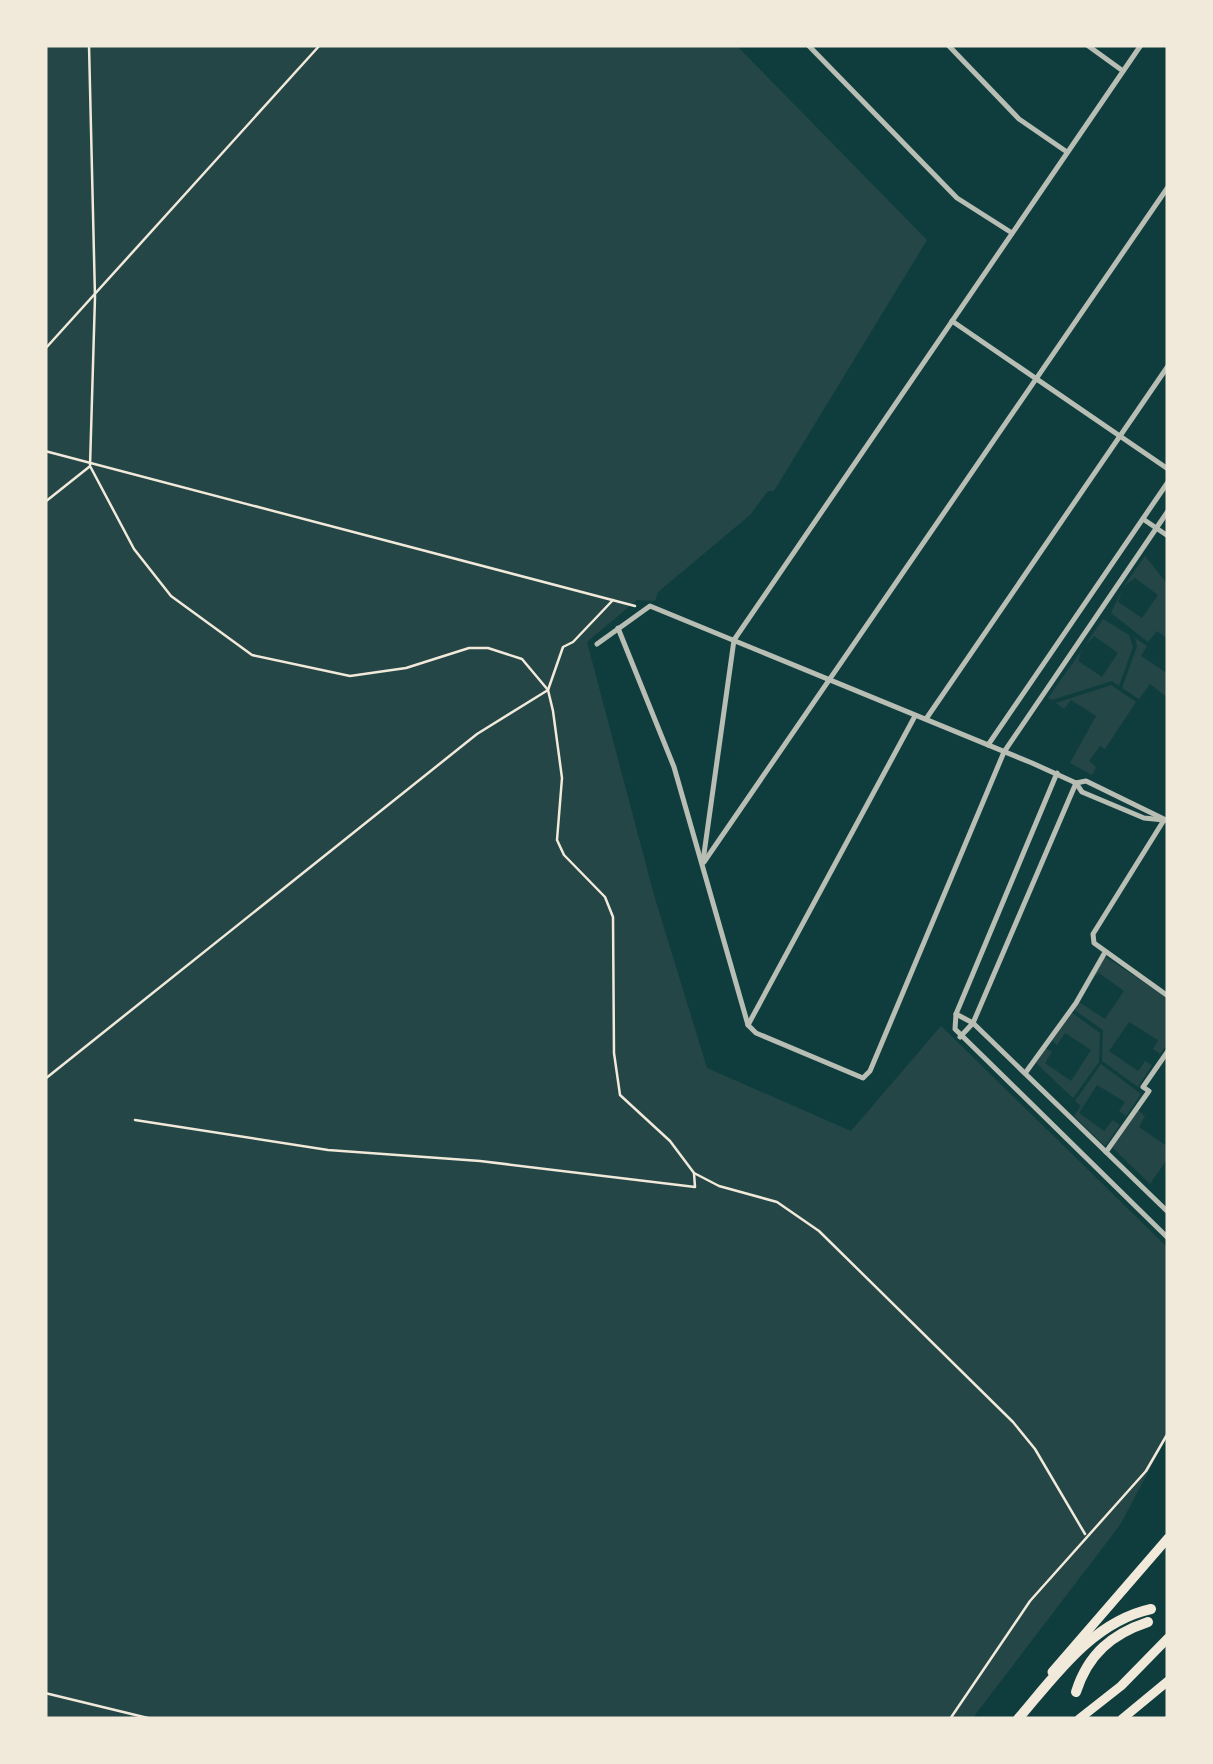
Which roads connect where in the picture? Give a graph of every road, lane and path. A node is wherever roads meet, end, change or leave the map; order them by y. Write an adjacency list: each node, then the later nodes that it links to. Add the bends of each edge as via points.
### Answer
1 (89, 45): 11 (path)
2 (320, 45): 11 (path)
3 (808, 45): 10 (street, via 957,198)
4 (948, 45): 8 (street, via 1019,119)
5 (1088, 45): 7 (street)
6 (1141, 45): 7 (street)
7 (1123, 70): 8 (street)
8 (1068, 152): 10 (street)
9 (1168, 187): 15 (street)
10 (1012, 233): 12 (street)
11 (95, 297): 13 (path); 18 (path)
12 (952, 322): 15 (street); 29 (street)
13 (45, 349)
14 (1168, 366): 16 (street)
15 (1038, 377): 16 (street); 31 (street)
16 (1120, 436): 19 (street); 34 (street)
17 (45, 451): 18 (path)
18 (90, 466): 21 (path); 26 (path); 32 (path, via 134,549 172,596 252,655 350,676 488,648 522,659)
19 (1168, 468)
20 (1168, 482): 23 (street)
21 (45, 502)
22 (1168, 511): 24 (street)
23 (1143, 519): 24 (street); 35 (street)
24 (1156, 528): 25 (street); 36 (street)
25 (1168, 536)
26 (613, 600): 27 (path); 32 (path, via 563,647)
27 (640, 610): 28 (street); 29 (street, via 650,606)
28 (618, 628): 30 (street); 40 (street, via 674,767)
29 (734, 640): 31 (street); 40 (street)
30 (596, 644)
31 (830, 679): 33 (street); 40 (street)
32 (548, 690): 49 (path, via 477,734); 52 (path, via 562,778 558,840 564,856 605,897 612,917 620,1095)
33 (915, 714): 34 (street); 45 (street)
34 (926, 720): 35 (street)
35 (988, 745): 36 (street)
36 (1004, 752): 37 (street); 45 (street, via 870,1071 857,1078)
37 (1056, 773): 38 (street); 43 (street)
38 (1076, 783): 39 (street); 44 (street)
39 (1166, 820): 41 (street, via 1094,934)
40 (702, 864): 45 (street)
41 (1104, 954): 42 (street); 48 (street)
42 (1168, 996)
43 (956, 1014): 44 (street); 46 (street)
44 (974, 1023): 46 (street); 48 (street)
45 (748, 1026)
46 (960, 1037): 54 (street)
47 (1168, 1050): 51 (street, via 1143,1087 1150,1091)
48 (1025, 1072): 51 (street)
49 (45, 1079)
50 (135, 1120): 52 (path, via 328,1150 696,1187)
51 (1106, 1152): 53 (street)
52 (694, 1173): 56 (path, via 777,1202 819,1231 1014,1422)
53 (1168, 1212)
54 (1168, 1238)
55 (1168, 1433): 56 (path, via 1146,1472)
56 (1085, 1534): 65 (path)
57 (1168, 1538): 66 (highway)
58 (1151, 1609): 66 (highway, via 1122,1618 1087,1642)
59 (1148, 1622): 62 (highway, via 1101,1648)
60 (1168, 1638): 67 (highway)
61 (1168, 1682): 68 (highway)
62 (1076, 1692)
63 (45, 1693): 64 (path)
64 (152, 1719)
65 (950, 1719)
66 (1017, 1719)
67 (1079, 1719)
68 (1122, 1719)

